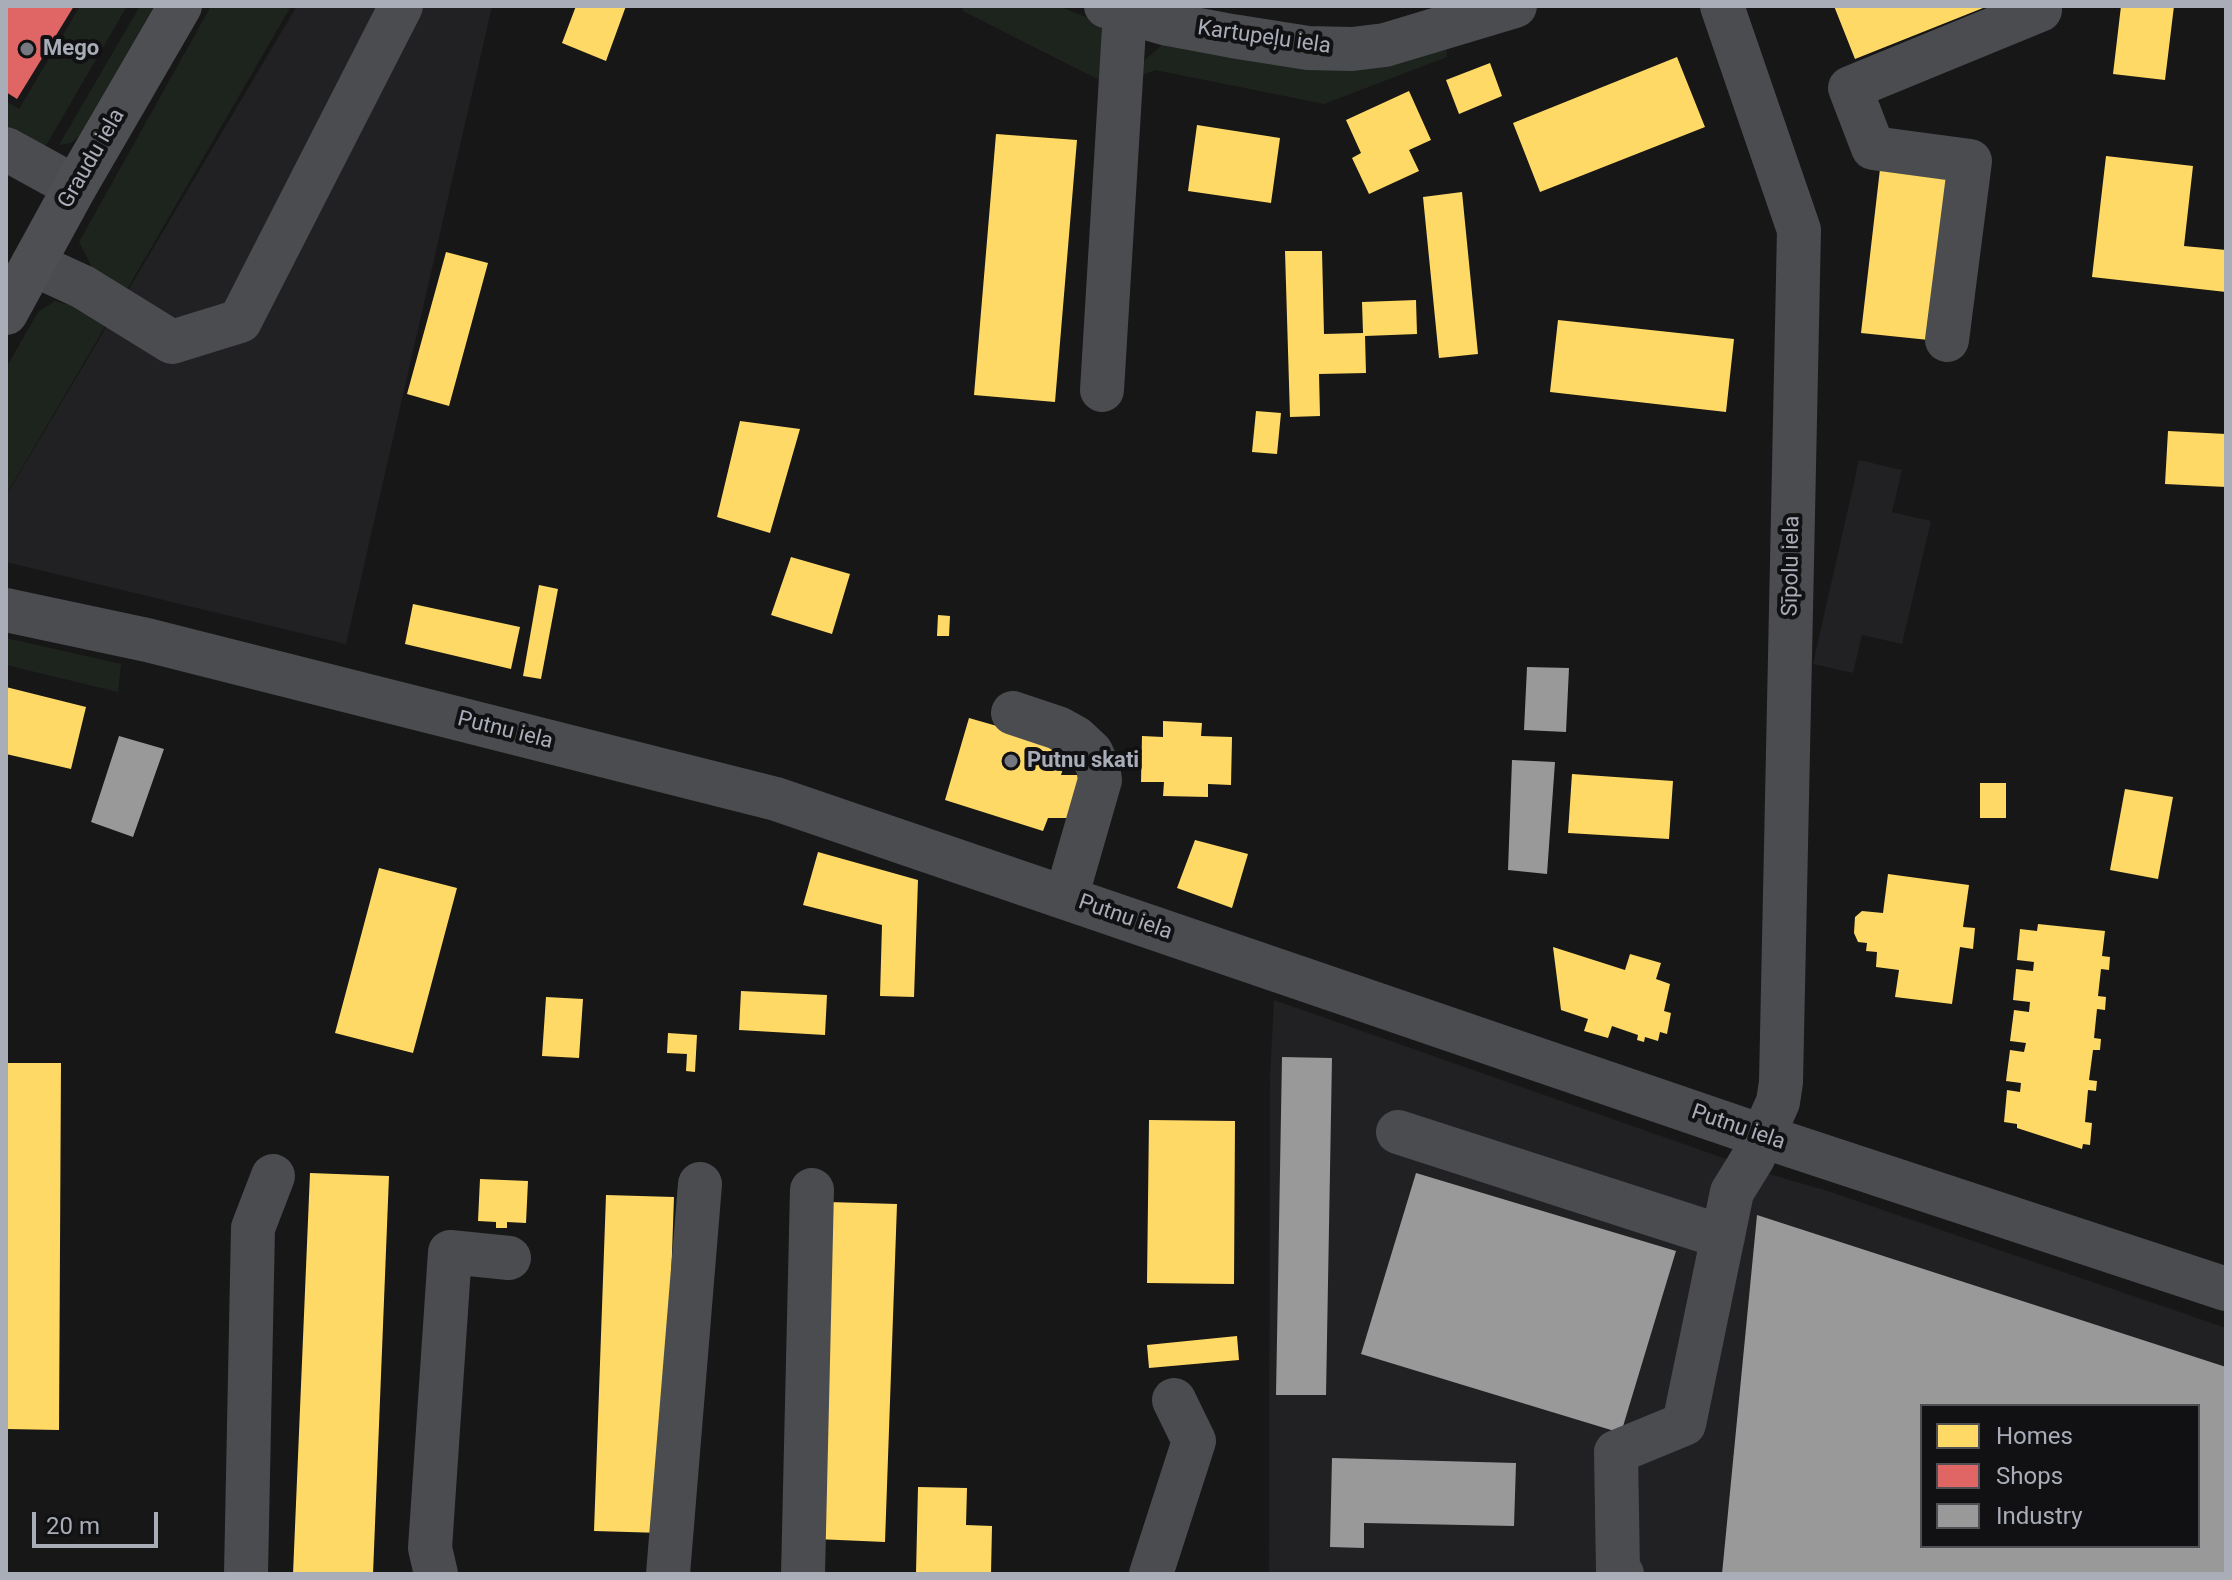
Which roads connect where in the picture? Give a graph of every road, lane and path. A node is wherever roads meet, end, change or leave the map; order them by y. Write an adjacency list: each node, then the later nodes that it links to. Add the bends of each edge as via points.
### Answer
1 (180, 6): 8 (main road, Graudu iela)
2 (401, 6): 9 (street, via 240,321 172,342 83,287)
3 (1515, 6): 6 (street, Kartupeļu iela, via 1385,45 1352,49 1232,36)
4 (1722, 6): 17 (street, Sīpolu iela, via 1799,230 1781,1082)
5 (2040, 6): 11 (street, via 1850,88 1873,148 1970,161)
6 (1116, 9): 12 (street)
7 (6, 149): 8 (street)
8 (75, 187): 9 (main road, Graudu iela)
9 (33, 264): 10 (main road, Graudu iela)
10 (6, 313)
11 (1947, 340)
12 (1102, 390)
13 (6, 610): 15 (street, Putnu iela, via 147,640 776,799)
14 (1013, 713): 15 (street, via 1076,738 1098,767 1100,780)
15 (1066, 898): 17 (street, Putnu iela)
16 (1398, 1132): 21 (street)
17 (1762, 1136): 21 (street, Sīpolu iela, via 1732,1192); 23 (street, Putnu iela)
18 (273, 1176): 25 (street, via 253,1228)
19 (700, 1184): 27 (street)
20 (812, 1190): 28 (street)
21 (1723, 1237): 30 (street, Sīpolu iela, via 1684,1424 1616,1452)
22 (509, 1258): 26 (street, via 450,1252 430,1548)
23 (2226, 1289)
24 (1174, 1400): 29 (street, via 1194,1441)
25 (246, 1574)
26 (436, 1574)
27 (668, 1574)
28 (803, 1574)
29 (1151, 1574)
30 (1622, 1574)

